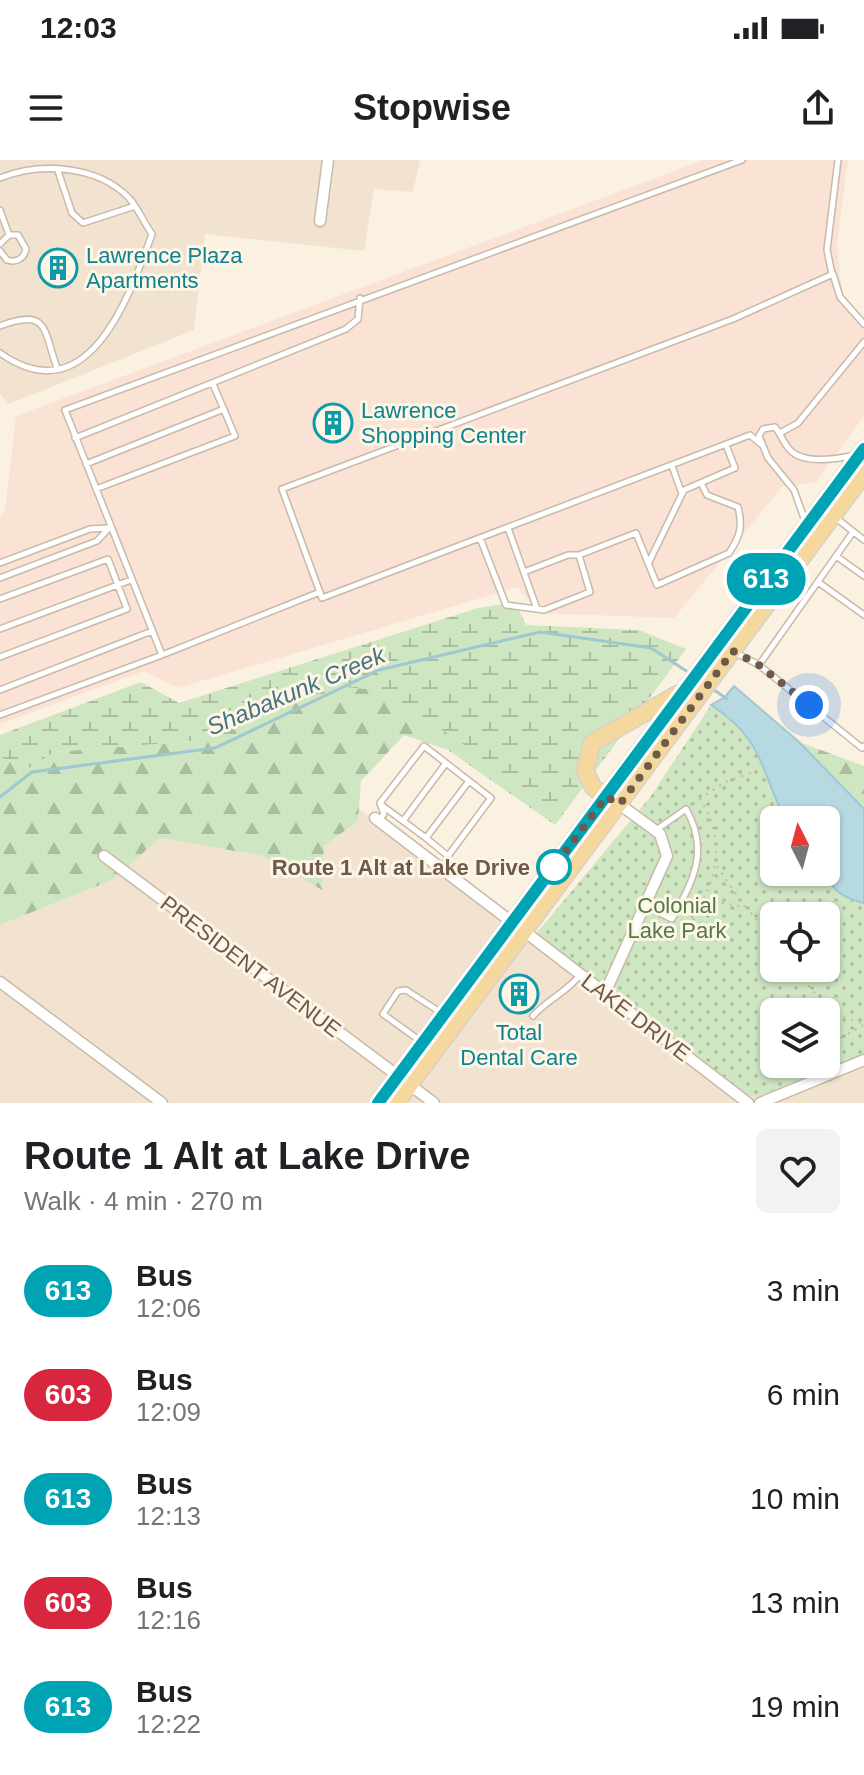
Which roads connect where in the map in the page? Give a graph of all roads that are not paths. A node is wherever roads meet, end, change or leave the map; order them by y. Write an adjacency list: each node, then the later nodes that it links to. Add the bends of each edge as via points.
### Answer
1 (328, 160): 8 (street)
2 (742, 160): 13 (lane)
3 (838, 160): 12 (lane, via 827,250)
4 (58, 170): 5 (lane, via 20,171); 6 (lane, via 106,179); 6 (lane, via 72,213 83,223)
5 (0, 178)
6 (135, 206): 18 (lane, via 152,234 106,338 85,359)
7 (0, 210): 9 (lane)
8 (320, 221)
9 (9, 235): 10 (lane); 11 (lane, via 24,241 25,254 11,261)
10 (0, 244)
11 (0, 253)
12 (833, 274): 14 (lane, via 840,297); 49 (lane, via 733,319 282,489)
13 (360, 298): 19 (lane, via 358,319 346,329); 22 (lane, via 65,410)
14 (864, 324)
15 (0, 326): 18 (lane, via 24,317 36,319)
16 (863, 345): 21 (lane, via 798,423)
17 (0, 353): 18 (lane, via 39,370)
18 (57, 368)
19 (213, 384): 20 (lane); 22 (lane)
20 (224, 409): 26 (lane); 30 (lane, via 235,436)
21 (780, 433): 24 (lane, via 775,427 763,429); 25 (lane, via 789,450 801,457 841,458)
22 (75, 438): 26 (lane)
23 (726, 445): 24 (lane, via 750,435); 27 (lane); 29 (lane, via 735,468)
24 (762, 445): 33 (lane, via 794,490)
25 (862, 451): 33 (main road)
26 (86, 464): 30 (lane)
27 (672, 466): 31 (lane); 35 (lane)
28 (864, 474): 32 (main road)
29 (701, 483): 31 (lane); 42 (lane, via 707,495 738,507 743,526 734,546 657,585)
30 (96, 489): 34 (lane)
31 (682, 494): 42 (lane)
32 (833, 516): 36 (lane); 57 (main road)
33 (806, 526): 57 (main road)
34 (109, 528): 41 (lane, via 90,529); 45 (lane, via 97,541); 46 (lane)
35 (508, 528): 37 (lane); 43 (lane)
36 (853, 532): 38 (lane); 40 (lane)
37 (480, 538): 49 (lane, via 322,598); 51 (lane, via 506,605)
38 (864, 540)
39 (579, 555): 42 (lane, via 636,533); 43 (lane); 51 (lane, via 590,592)
40 (836, 556): 44 (lane); 47 (lane)
41 (0, 563)
42 (648, 563)
43 (524, 572): 51 (lane)
44 (864, 576)
45 (0, 578)
46 (131, 580): 48 (lane); 54 (lane)
47 (818, 582): 52 (lane); 58 (lane)
48 (117, 585): 50 (lane, via 108,559); 53 (lane); 56 (lane, via 127,609)
49 (320, 592): 55 (lane)
50 (0, 599)
51 (537, 609)
52 (864, 615)
53 (0, 629)
54 (153, 631): 55 (lane); 59 (lane)
55 (162, 655): 61 (lane)
56 (0, 657)
57 (721, 658): 58 (lane); 60 (main road)
58 (759, 665): 62 (lane)
59 (0, 690)
60 (691, 690): 65 (main road); 65 (main road, via 592,743 585,770 593,787)
61 (0, 715)
62 (863, 748)
63 (446, 763): 64 (lane); 66 (lane, via 424,746); 68 (lane)
64 (469, 781): 70 (lane); 72 (lane, via 491,798)
65 (613, 800): 69 (street); 75 (main road)
66 (380, 803): 67 (lane, via 384,814); 68 (lane)
67 (377, 820): 73 (street, LAKE DRIVE)
68 (403, 821): 70 (lane)
69 (655, 830): 74 (street, via 665,840 667,856); 74 (lane, via 686,809 699,836 699,861 672,919)
70 (426, 838): 72 (lane)
71 (104, 856): 83 (street, PRESIDENT AVENUE)
72 (448, 856): 73 (lane)
73 (443, 870): 75 (street, LAKE DRIVE)
74 (645, 906): 78 (street)
75 (518, 927): 76 (street, LAKE DRIVE); 79 (main road); 83 (main road)
76 (581, 975): 78 (street, LAKE DRIVE); 80 (lane)
77 (0, 982): 84 (street)
78 (605, 993): 88 (street, LAKE DRIVE)
79 (444, 1015): 81 (main road); 81 (lane, via 406,990 398,991 385,1006 383,1014)
80 (533, 1016)
81 (423, 1043): 83 (main road)
82 (864, 1060): 89 (street)
83 (404, 1081): 85 (main road); 86 (main road); 87 (street, PRESIDENT AVENUE)
84 (162, 1103)
85 (378, 1103)
86 (396, 1103)
87 (434, 1103)
88 (748, 1103)
89 (760, 1103)

